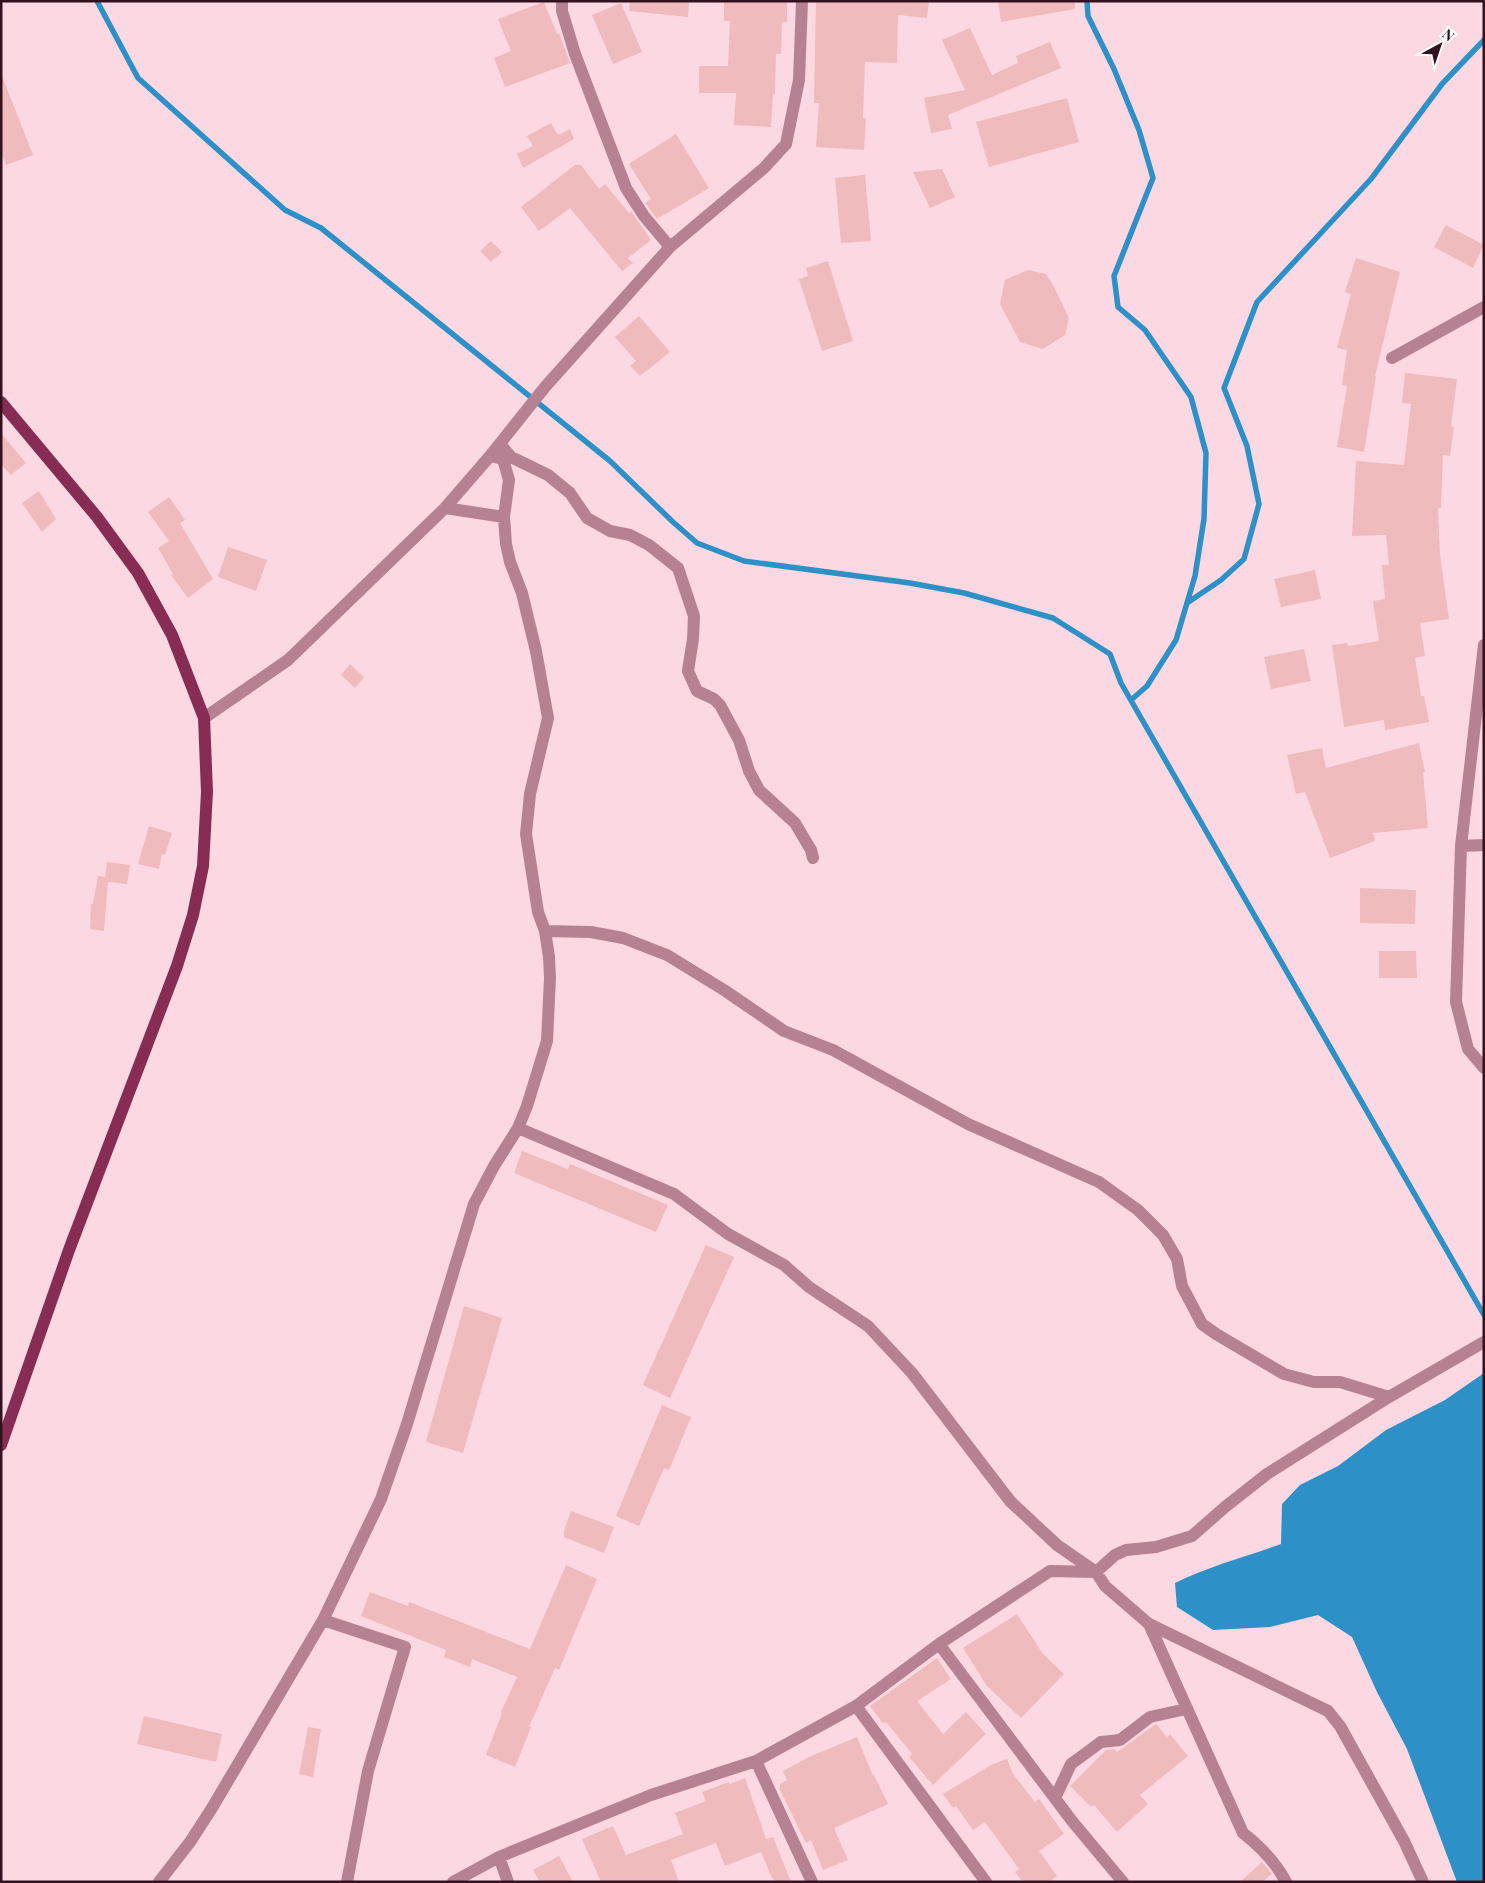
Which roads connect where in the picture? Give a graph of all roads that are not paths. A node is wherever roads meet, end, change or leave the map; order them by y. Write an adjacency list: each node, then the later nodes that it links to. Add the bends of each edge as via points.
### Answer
1 (562, 1): 3 (street, via 574,54 626,188)
2 (802, 1): 3 (street, via 800,80 786,144 764,168)
3 (670, 247): 7 (street, via 545,387)
4 (1484, 307): 5 (street)
5 (1392, 358)
6 (1, 402): 13 (main road, via 97,517 138,573 172,635)
7 (500, 444): 8 (street); 16 (street, via 511,457 548,475 570,493 587,518 610,531 630,535 649,545 678,568 694,616 688,671 697,692 720,705 739,740 749,772 759,790 795,823)
8 (490, 456): 9 (street); 10 (street, via 502,459 509,480)
9 (445, 508): 10 (street); 13 (street, via 288,660)
10 (504, 517): 17 (street, via 508,553 525,602 548,718 530,794 526,834 538,912)
11 (1484, 645): 12 (street)
12 (1481, 711): 15 (street)
13 (204, 718): 22 (main road, via 206,801 203,866 193,915 178,966 69,1250)
14 (1484, 845): 15 (street)
15 (1460, 846): 18 (street, via 1456,1002 1468,1049)
16 (813, 858)
17 (545, 931): 19 (street, via 550,978 547,1041); 21 (street, via 591,932 623,938 667,955 784,1031 833,1050 968,1124 1099,1182 1138,1210 1163,1235 1177,1259 1182,1286 1202,1324 1284,1374 1314,1382 1340,1382)
18 (1484, 1068)
19 (518, 1128): 23 (street, via 674,1194 728,1234 784,1265 809,1287 868,1326 912,1373 1010,1501 1057,1544); 24 (street, via 474,1204 381,1499)
20 (1484, 1342): 21 (street)
21 (1389, 1397): 23 (street, via 1267,1474 1192,1536 1156,1547 1126,1550)
22 (1, 1445)
23 (1096, 1572): 25 (street, via 1105,1586); 26 (street, via 1050,1571)
24 (324, 1620): 32 (street, via 212,1808); 33 (street, via 404,1647 368,1771)
25 (1149, 1624): 28 (street); 40 (street, via 1328,1711 1340,1726)
26 (939, 1644): 27 (street); 30 (street)
27 (856, 1706): 29 (street); 37 (street)
28 (1186, 1709): 30 (street, via 1150,1717 1120,1740 1100,1742 1071,1764); 39 (street, via 1243,1833 1262,1848)
29 (756, 1761): 31 (street, via 651,1794); 36 (street)
30 (1055, 1798): 38 (street)
31 (498, 1857): 34 (street); 35 (street)
32 (159, 1882)
33 (347, 1882)
34 (453, 1882)
35 (508, 1882)
36 (812, 1882)
37 (986, 1882)
38 (1123, 1882)
39 (1286, 1882)
40 (1423, 1882)

